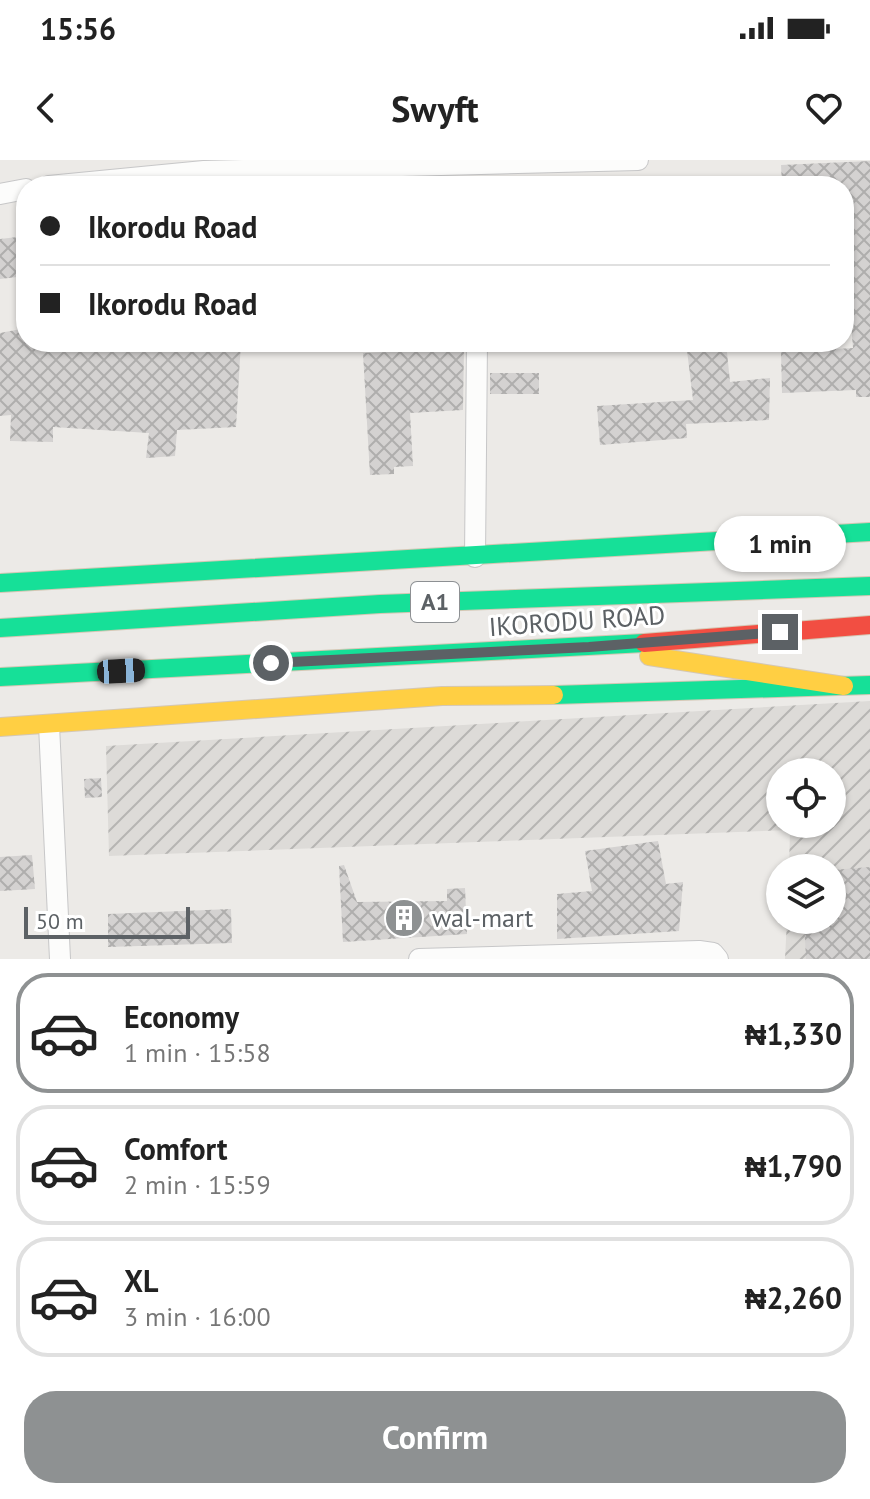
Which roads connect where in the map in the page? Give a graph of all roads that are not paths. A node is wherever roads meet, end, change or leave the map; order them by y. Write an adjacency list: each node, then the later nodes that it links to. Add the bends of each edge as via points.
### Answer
1 (638, 160): 2 (street)
2 (608, 161): 3 (street)
3 (152, 176)
4 (477, 352): 6 (street)
5 (870, 532): 6 (main road)
6 (475, 557): 7 (main road)
7 (0, 583)
8 (870, 586): 10 (main road, IKORODU ROAD / A1, via 380,604)
9 (870, 625): 11 (main road, IKORODU ROAD / A1)
10 (0, 628)
11 (589, 647): 12 (main road, IKORODU ROAD / A1); 14 (main road)
12 (0, 677)
13 (870, 685): 14 (main road)
14 (844, 686): 15 (main road, via 442,696)
15 (49, 725): 16 (main road); 17 (street)
16 (0, 727)
17 (60, 959)
18 (419, 959): 19 (street, via 699,951)
19 (718, 959)

